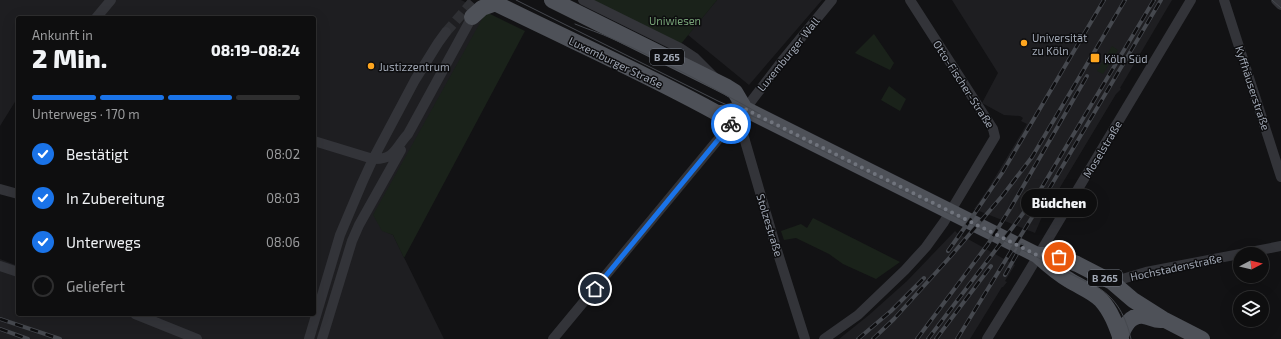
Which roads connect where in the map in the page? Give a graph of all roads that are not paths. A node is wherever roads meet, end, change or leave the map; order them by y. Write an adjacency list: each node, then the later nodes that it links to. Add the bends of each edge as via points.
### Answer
1 (111, 0): 12 (street)
2 (472, 0): 13 (main road)
3 (552, 0): 15 (main road, B 265)
4 (583, 0): 15 (street, via 690,55)
5 (832, 0): 16 (street, Luxemburger Wall)
6 (910, 0): 26 (street, Otto-Fischer-Straße, via 995,133 994,139)
7 (1191, 0): 30 (street, Moselstraße)
8 (1224, 0): 19 (street, Kyffhäuserstraße)
9 (1276, 0): 11 (street)
10 (492, 2): 13 (main road); 16 (main road, Luxemburger Straße / B 265, via 717,113)
11 (1281, 5)
12 (98, 16)
13 (472, 17): 17 (street)
14 (446, 32): 21 (street, via 415,80)
15 (721, 84): 16 (main road, B 265, via 735,92)
16 (745, 109): 26 (main road, B 265); 44 (street, Luxemburger Wall); 45 (street, Stolzestraße, via 743,134)
17 (408, 134): 20 (street); 28 (street, via 406,143)
18 (316, 142): 21 (street)
19 (1277, 150): 22 (street, Kyffhäuserstraße)
20 (390, 156): 21 (street); 24 (street, via 374,169)
21 (373, 159): 24 (street)
22 (1281, 177)
23 (0, 188): 25 (street)
24 (359, 191): 27 (street)
25 (16, 193)
26 (951, 211): 30 (main road, B 265); 46 (street, via 935,235 905,270 858,314)
27 (340, 237): 28 (street, via 343,244); 31 (street)
28 (352, 241): 34 (street)
29 (1281, 246): 35 (street, Hochstadenstraße, via 1146,272)
30 (1037, 255): 35 (main road, B 265, via 1059,257); 40 (main road, B 265, via 1068,280 1102,301); 47 (street, Moselstraße)
31 (331, 265): 34 (street, via 336,264); 36 (street)
32 (0, 266): 33 (street)
33 (16, 271)
34 (342, 274): 43 (street)
35 (1112, 282): 39 (main road, B 265, via 1133,300)
36 (316, 315)
37 (140, 316): 41 (street)
38 (316, 316): 42 (street)
39 (1163, 319): 40 (main road, via 1156,320 1144,316 1130,319); 48 (main road, B 265)
40 (1121, 338)
41 (197, 339)
42 (309, 339)
43 (322, 339)
44 (554, 339)
45 (805, 339)
46 (824, 339)
47 (986, 339)
48 (1202, 339)

